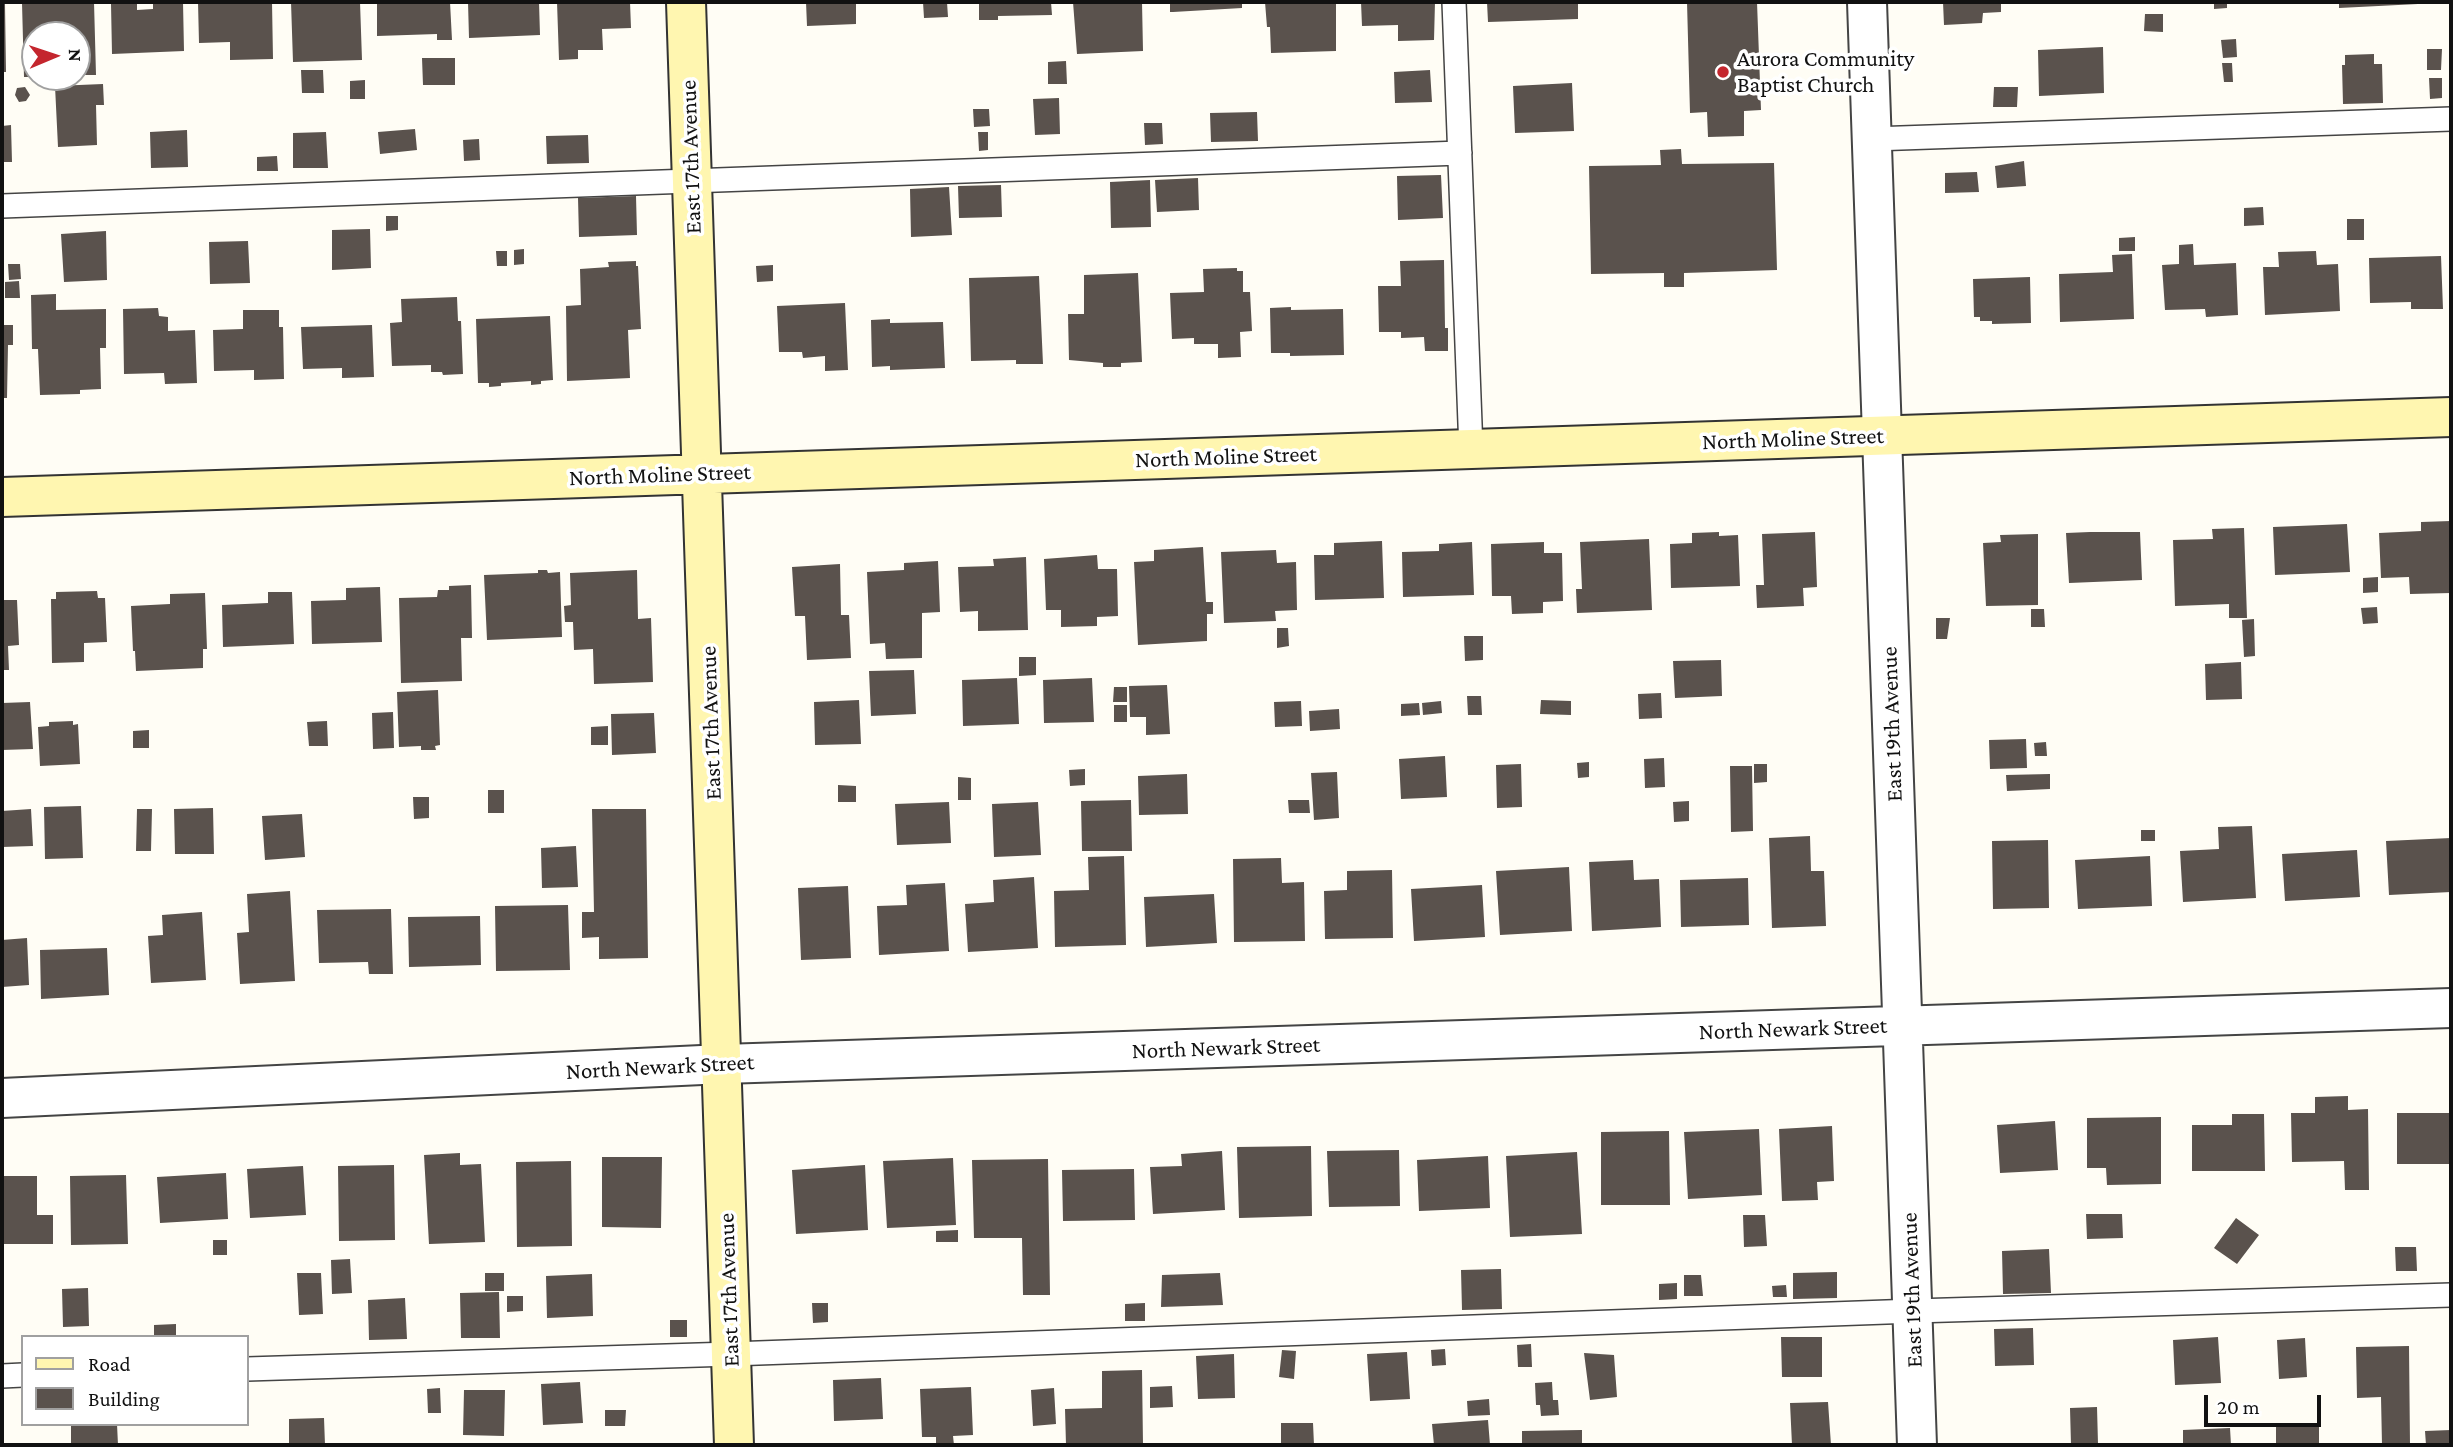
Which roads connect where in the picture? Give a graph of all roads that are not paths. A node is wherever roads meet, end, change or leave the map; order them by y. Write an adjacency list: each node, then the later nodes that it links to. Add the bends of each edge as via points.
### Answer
1 (686, 2): 7 (street, East 17th Avenue)
2 (1454, 2): 6 (lane)
3 (1867, 2): 5 (street, East 19th Avenue)
4 (2451, 119): 5 (lane)
5 (1872, 139): 10 (street, East 19th Avenue)
6 (1460, 153): 7 (lane); 11 (lane)
7 (692, 180): 8 (lane); 12 (street, East 17th Avenue)
8 (2, 206)
9 (2451, 417): 10 (street, North Moline Street)
10 (1882, 436): 11 (street, North Moline Street); 15 (street, East 19th Avenue)
11 (1471, 450): 12 (street, North Moline Street)
12 (703, 473): 13 (street, North Moline Street); 16 (street, East 17th Avenue)
13 (2, 497)
14 (2451, 1008): 15 (street, North Newark Street)
15 (1903, 1026): 16 (street, North Newark Street); 19 (street, East 19th Avenue)
16 (723, 1064): 17 (street, North Newark Street); 20 (street, East 17th Avenue)
17 (2, 1098)
18 (2451, 1295): 19 (lane)
19 (1914, 1311): 20 (lane); 25 (street, East 19th Avenue)
20 (732, 1354): 21 (lane); 24 (street, East 17th Avenue)
21 (248, 1369)
22 (2, 1376): 23 (lane)
23 (21, 1376)
24 (734, 1445)
25 (1917, 1445)

